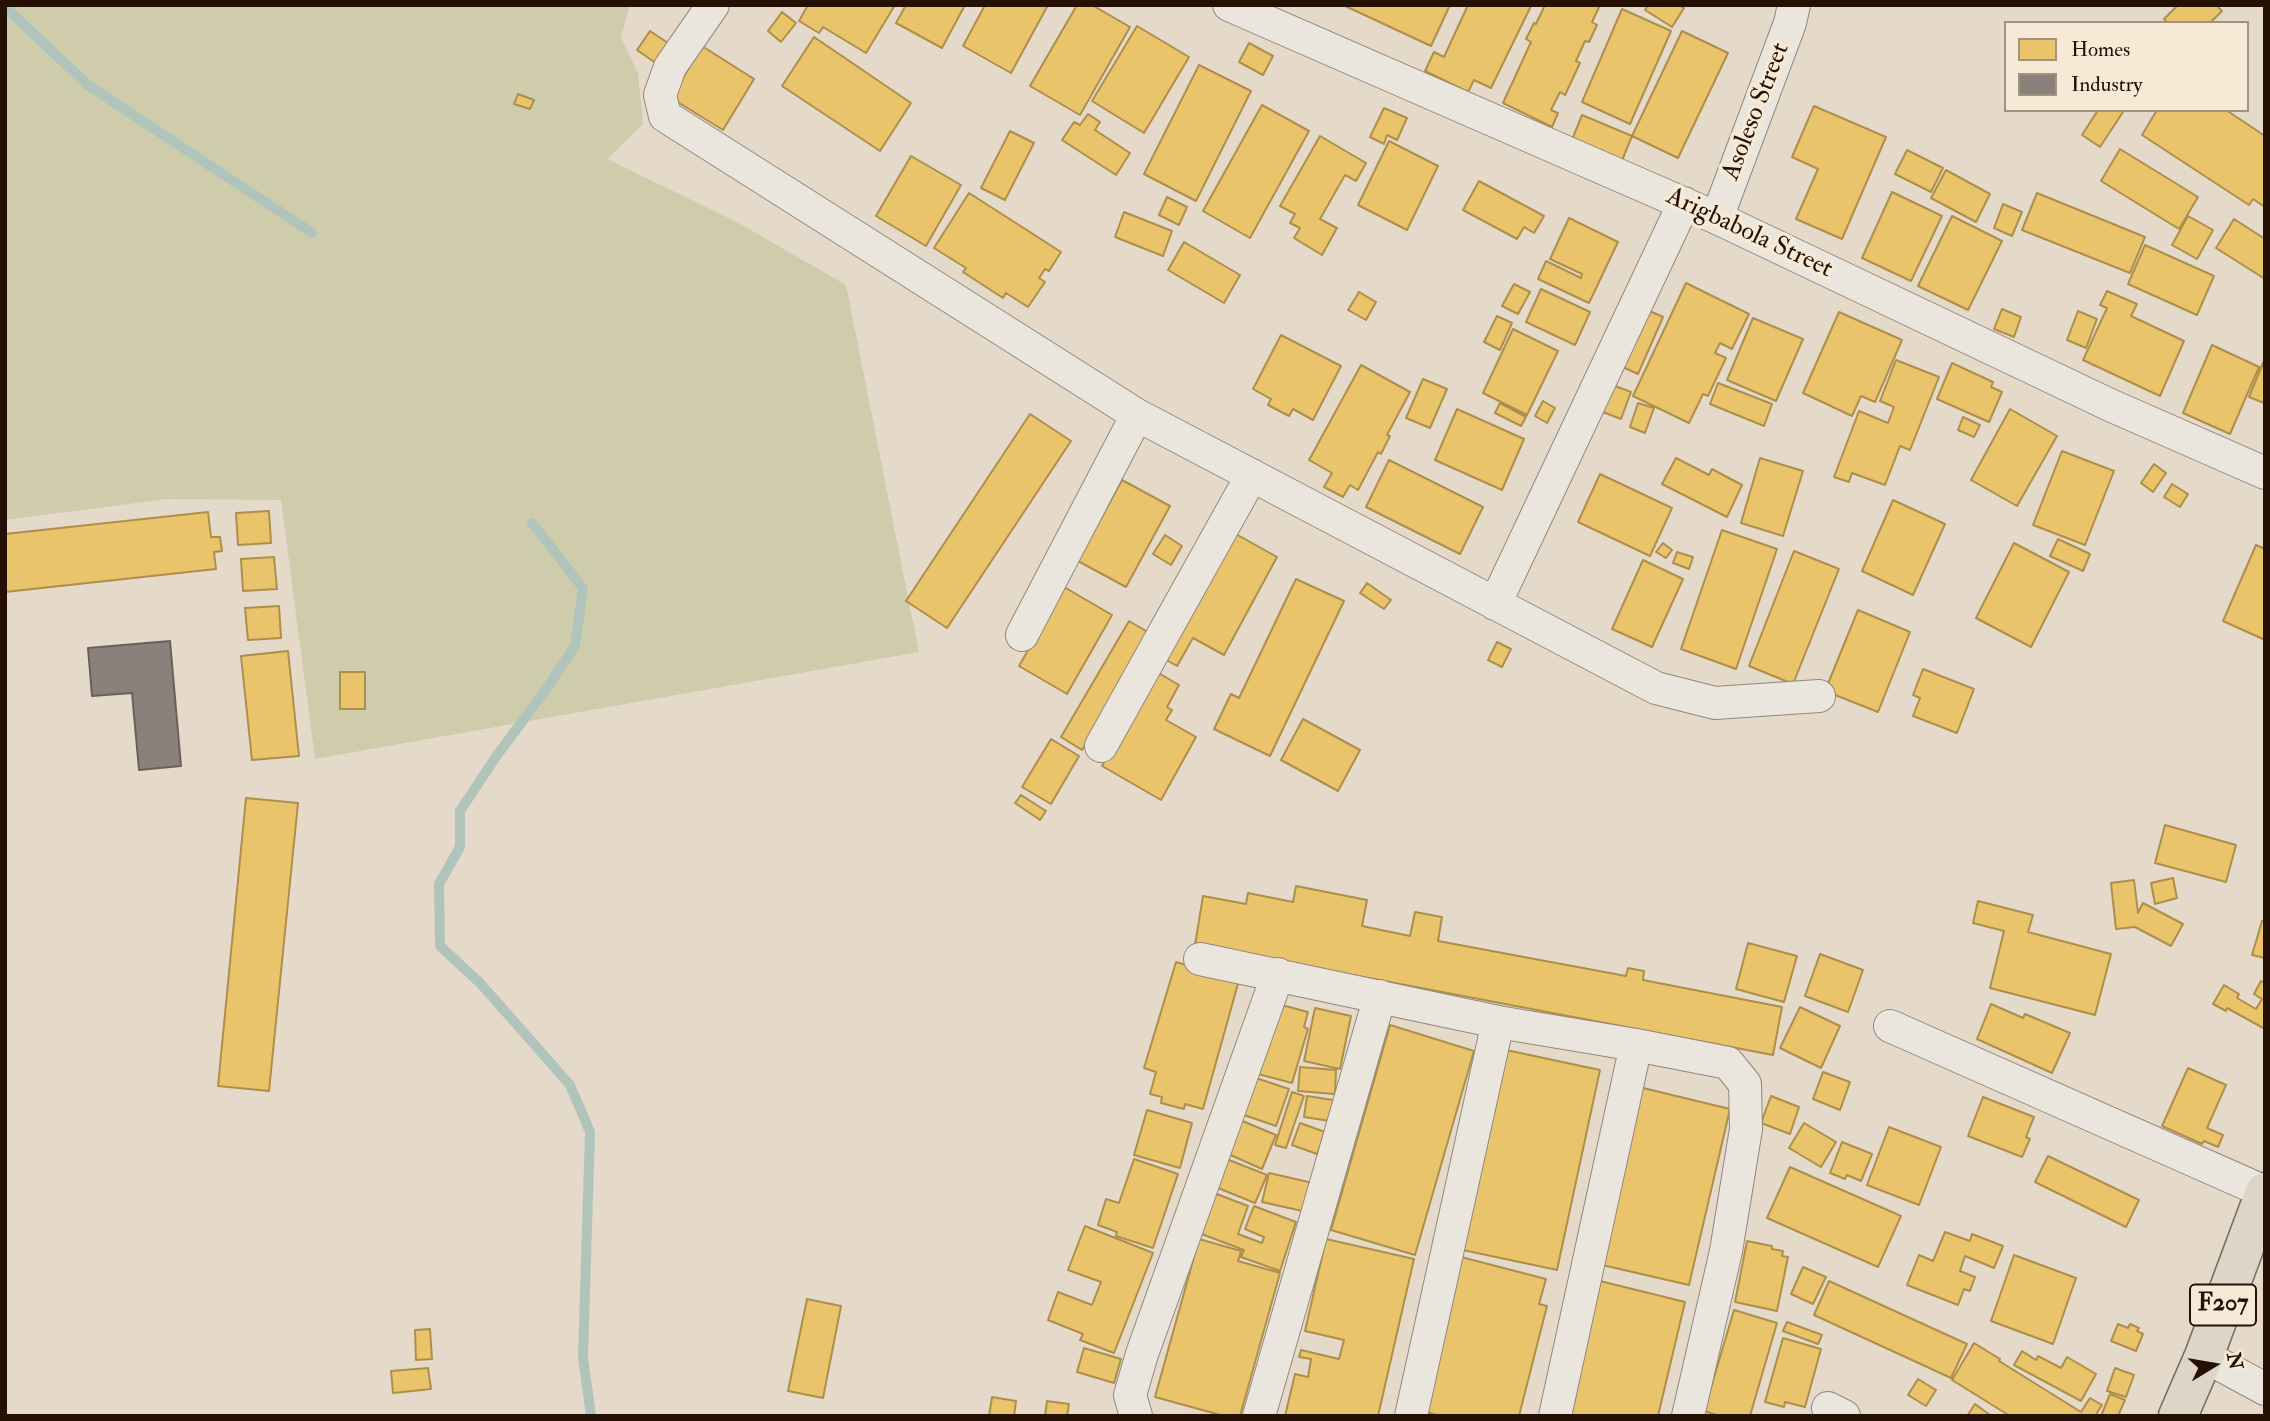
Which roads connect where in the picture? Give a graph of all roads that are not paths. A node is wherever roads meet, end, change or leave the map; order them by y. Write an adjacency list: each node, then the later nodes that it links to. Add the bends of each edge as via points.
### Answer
1 (713, 5): 6 (street, via 670,67 660,95 665,116)
2 (1229, 5): 4 (street, Arigbabola Street)
3 (1794, 5): 5 (street, Asoleso Street)
4 (1684, 203): 5 (street, Arigbabola Street); 9 (street)
5 (1717, 218): 7 (street, Arigbabola Street, via 2110,405)
6 (1138, 415): 8 (street); 10 (street)
7 (2265, 473)
8 (1252, 475): 9 (street); 12 (street)
9 (1495, 604): 11 (street, via 1656,688 1715,703)
10 (1022, 635)
11 (1819, 696)
12 (1101, 746)
13 (1200, 958): 14 (street)
14 (1278, 974): 15 (street); 22 (street, via 1142,1354 1130,1395)
15 (1380, 996): 16 (street); 23 (street)
16 (1498, 1022): 18 (street); 24 (street)
17 (1890, 1026): 19 (street)
18 (1636, 1045): 25 (street); 26 (street, via 1728,1063 1745,1084 1746,1129 1726,1251)
19 (2265, 1192): 20 (main road, F207)
20 (2204, 1356): 21 (street); 27 (main road, F207)
21 (2265, 1389)
22 (1136, 1416)
23 (1259, 1416)
24 (1411, 1416)
25 (1555, 1416)
26 (1688, 1416)
27 (2178, 1416)

